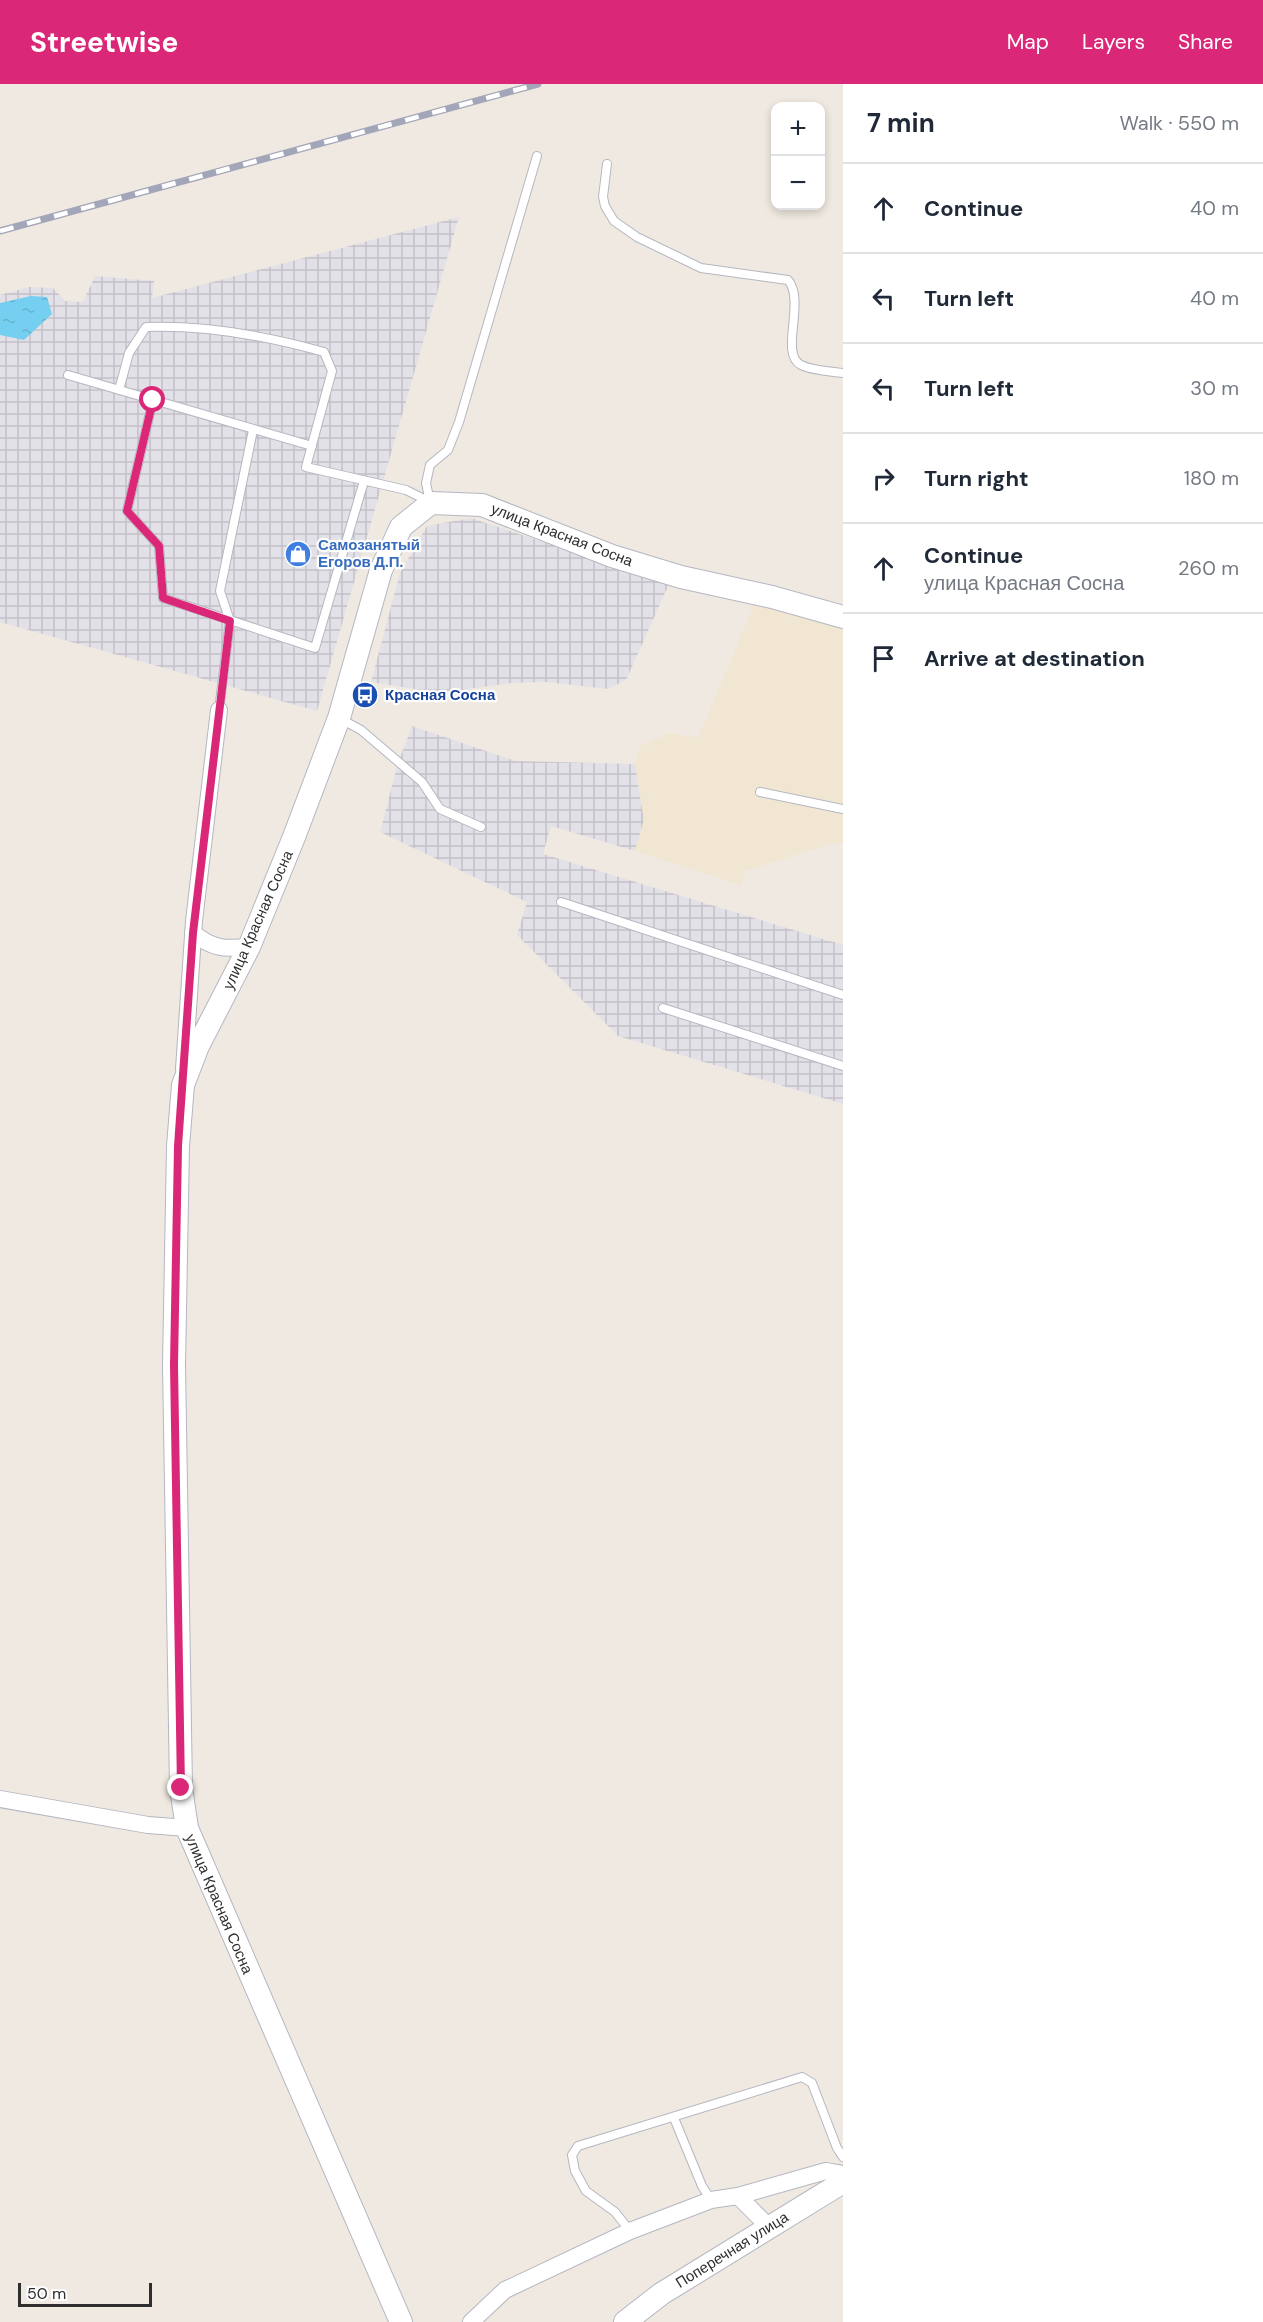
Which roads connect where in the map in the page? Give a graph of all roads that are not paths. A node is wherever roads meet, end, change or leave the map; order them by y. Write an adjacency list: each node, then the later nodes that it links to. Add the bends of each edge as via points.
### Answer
1 (537, 156): 10 (lane, via 459,422 448,450 430,465 426,483)
2 (607, 164): 3 (lane, via 604,206 614,221 637,237 701,268 788,280 795,297 794,359 800,365)
3 (843, 373)
4 (68, 375): 5 (lane)
5 (119, 390): 6 (lane); 8 (lane, via 129,353 146,327 176,326 271,339 324,352 332,371)
6 (153, 400): 7 (lane); 12 (lane, via 127,511 159,546 163,598)
7 (253, 430): 8 (lane); 12 (lane, via 220,591)
8 (312, 446): 9 (lane, via 306,467)
9 (364, 481): 10 (lane, via 406,490); 12 (lane, via 315,648)
10 (430, 503): 11 (street, улица Красная Сосна, via 482,505 612,556); 14 (street, улица Красная Сосна, via 401,527 381,570)
11 (843, 617)
12 (230, 621): 13 (lane)
13 (219, 710): 19 (street)
14 (339, 718): 17 (lane, via 361,730 422,782 440,809); 20 (street, улица Красная Сосна)
15 (760, 792): 16 (lane)
16 (843, 809)
17 (481, 827)
18 (561, 902): 21 (lane)
19 (193, 933): 20 (street, via 207,944 225,949); 24 (street)
20 (249, 947): 24 (street, улица Красная Сосна, via 198,1046)
21 (843, 995)
22 (663, 1008): 23 (lane)
23 (843, 1066)
24 (183, 1085): 26 (street, улица Красная Сосна, via 178,1146 174,1365 181,1788)
25 (0, 1799): 26 (street, via 148,1825)
26 (187, 1828): 35 (street, улица Красная Сосна)
27 (674, 2118): 28 (lane, via 802,2077 812,2083); 32 (lane); 34 (lane, via 578,2146 572,2155 574,2171 586,2191 615,2212)
28 (843, 2157)
29 (843, 2174): 31 (street, via 826,2171)
30 (843, 2182): 33 (street, Поперечная улица)
31 (738, 2196): 32 (street); 33 (street)
32 (711, 2200): 34 (street)
33 (769, 2227): 37 (street, Поперечная улица, via 661,2294)
34 (630, 2231): 36 (street, via 505,2290)
35 (401, 2322)
36 (471, 2322)
37 (625, 2322)

